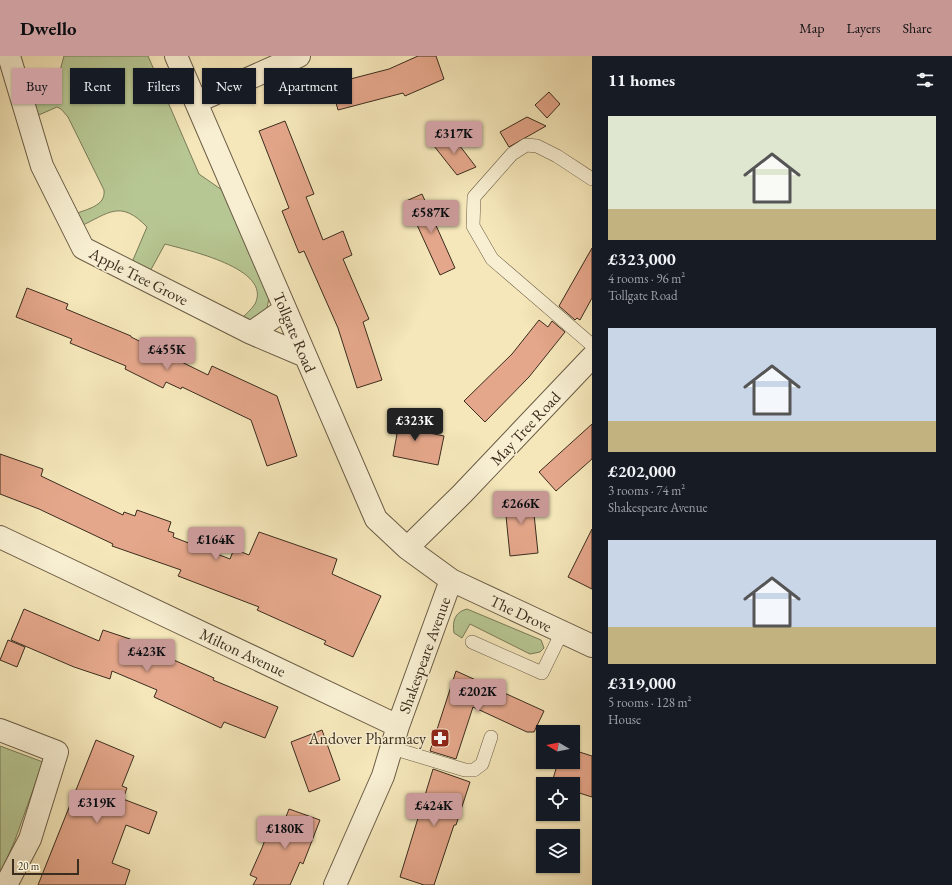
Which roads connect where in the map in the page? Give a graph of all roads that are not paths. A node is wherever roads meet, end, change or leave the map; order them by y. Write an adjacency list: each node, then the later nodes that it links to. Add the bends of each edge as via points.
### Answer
1 (9, 56): 7 (street, Apple Tree Grove, via 42,166 83,248)
2 (176, 56): 4 (street, Tollgate Road)
3 (299, 56): 4 (street)
4 (196, 102): 6 (street, Tollgate Road)
5 (592, 179): 8 (lane, via 557,156 537,146 526,145 512,154 474,197 472,226 492,259)
6 (285, 309): 7 (street); 9 (street, Tollgate Road)
7 (251, 333): 9 (street, Apple Tree Grove)
8 (592, 345)
9 (305, 356): 12 (street, Tollgate Road, via 376,519)
10 (592, 357): 12 (street, May Tree Road, via 462,494)
11 (2, 544): 17 (street, Milton Avenue)
12 (406, 548): 13 (street, Tollgate Road)
13 (451, 580): 14 (street, The Drove); 17 (street, Shakespeare Avenue)
14 (562, 632): 15 (lane, via 542,673); 16 (street, The Drove)
15 (472, 642)
16 (592, 646)
17 (398, 726): 20 (street, Shakespeare Avenue)
18 (0, 730): 21 (street, via 57,752 30,839)
19 (491, 737): 20 (lane, via 482,764 474,770 465,770)
20 (392, 748): 22 (street, Shakespeare Avenue, via 383,776)
21 (6, 885)
22 (335, 885)

